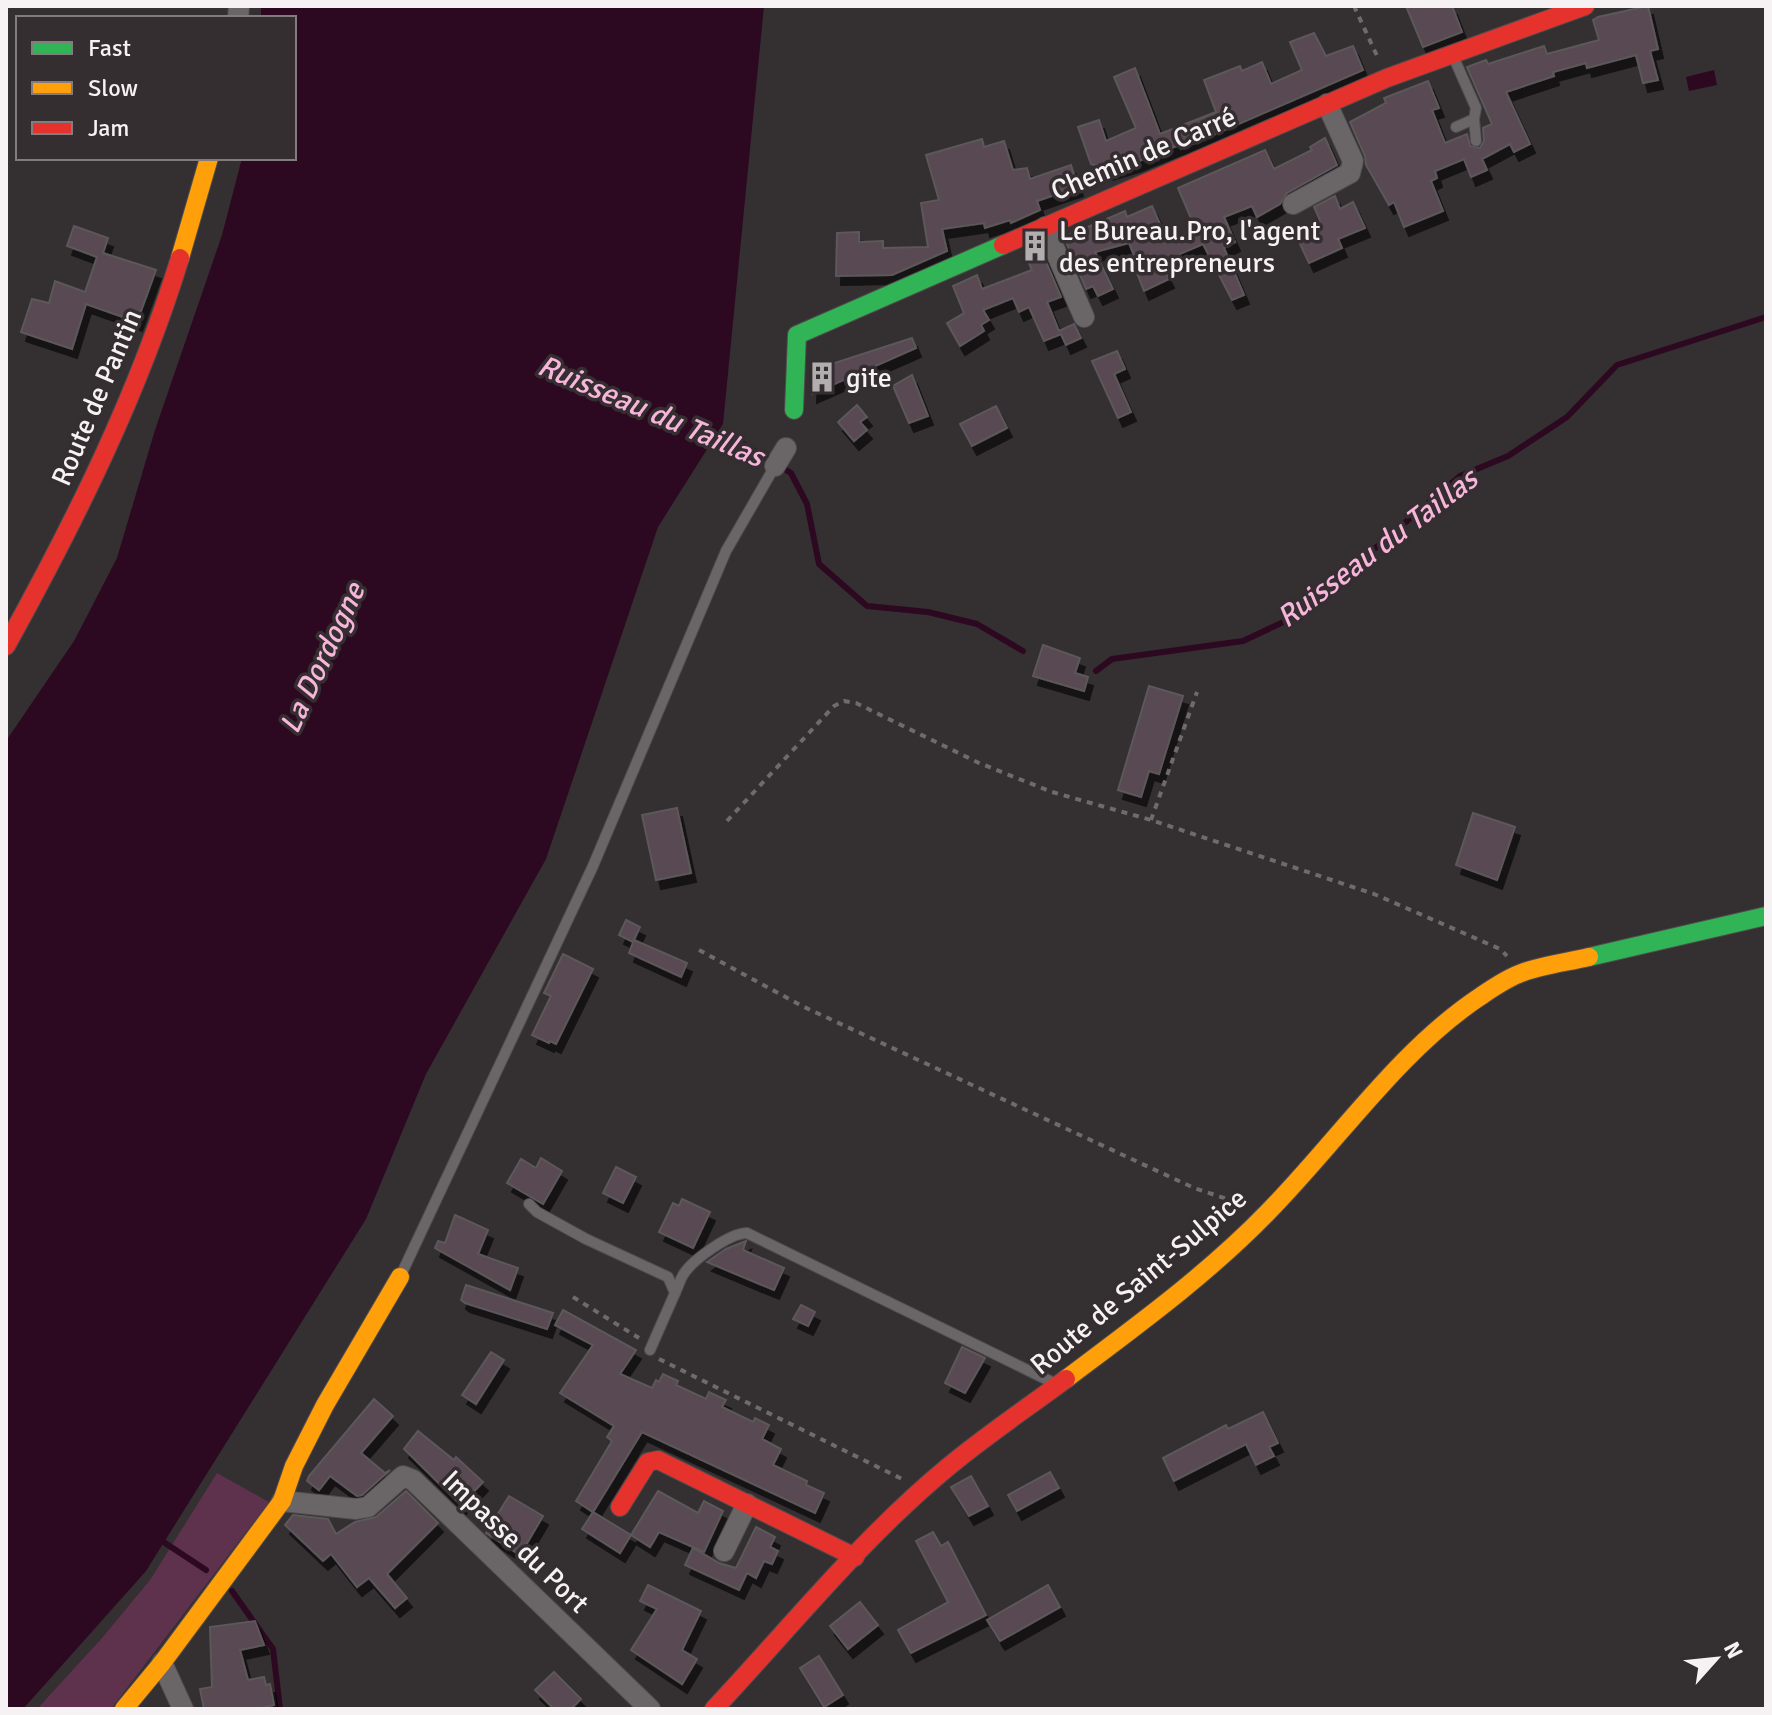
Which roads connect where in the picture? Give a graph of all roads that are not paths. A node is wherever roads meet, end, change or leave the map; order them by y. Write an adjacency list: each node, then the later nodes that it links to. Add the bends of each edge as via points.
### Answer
1 (1585, 6): 2 (street, Chemin de Carré)
2 (1452, 54): 3 (street, Chemin de Carré); 4 (lane, via 1476,108)
3 (1327, 104): 8 (street, via 1353,161 1350,173); 9 (street, Chemin de Carré)
4 (1474, 119): 5 (lane); 6 (lane)
5 (1456, 127)
6 (1476, 141)
7 (208, 160): 14 (street, Route de Pantin, via 128,405)
8 (1293, 204)
9 (1045, 227): 10 (street); 11 (street, Chemin de Carré, via 797,335)
10 (1084, 317)
11 (794, 410)
12 (786, 448): 13 (street)
13 (775, 466): 17 (lane, via 726,551 593,866)
14 (6, 646)
15 (1766, 916): 20 (street, Route de Saint-Sulpice, via 1522,972 1464,1007 1217,1260)
16 (529, 1204): 18 (lane, via 586,1239 668,1277)
17 (400, 1277): 21 (street, via 325,1405)
18 (675, 1293): 19 (lane); 20 (lane, via 694,1263 727,1239 747,1233)
19 (650, 1350)
20 (1058, 1385): 25 (street, Route de Saint-Sulpice, via 948,1467)
21 (282, 1501): 26 (street); 29 (street, Impasse du Port, via 356,1509 368,1507 403,1476 413,1480)
22 (747, 1504): 23 (street, via 655,1460 648,1462); 24 (street); 25 (street)
23 (620, 1507)
24 (724, 1551)
25 (855, 1557): 30 (street, Route de Saint-Sulpice)
26 (162, 1663): 27 (street); 28 (street)
27 (124, 1709)
28 (183, 1709)
29 (650, 1709)
30 (714, 1709)

